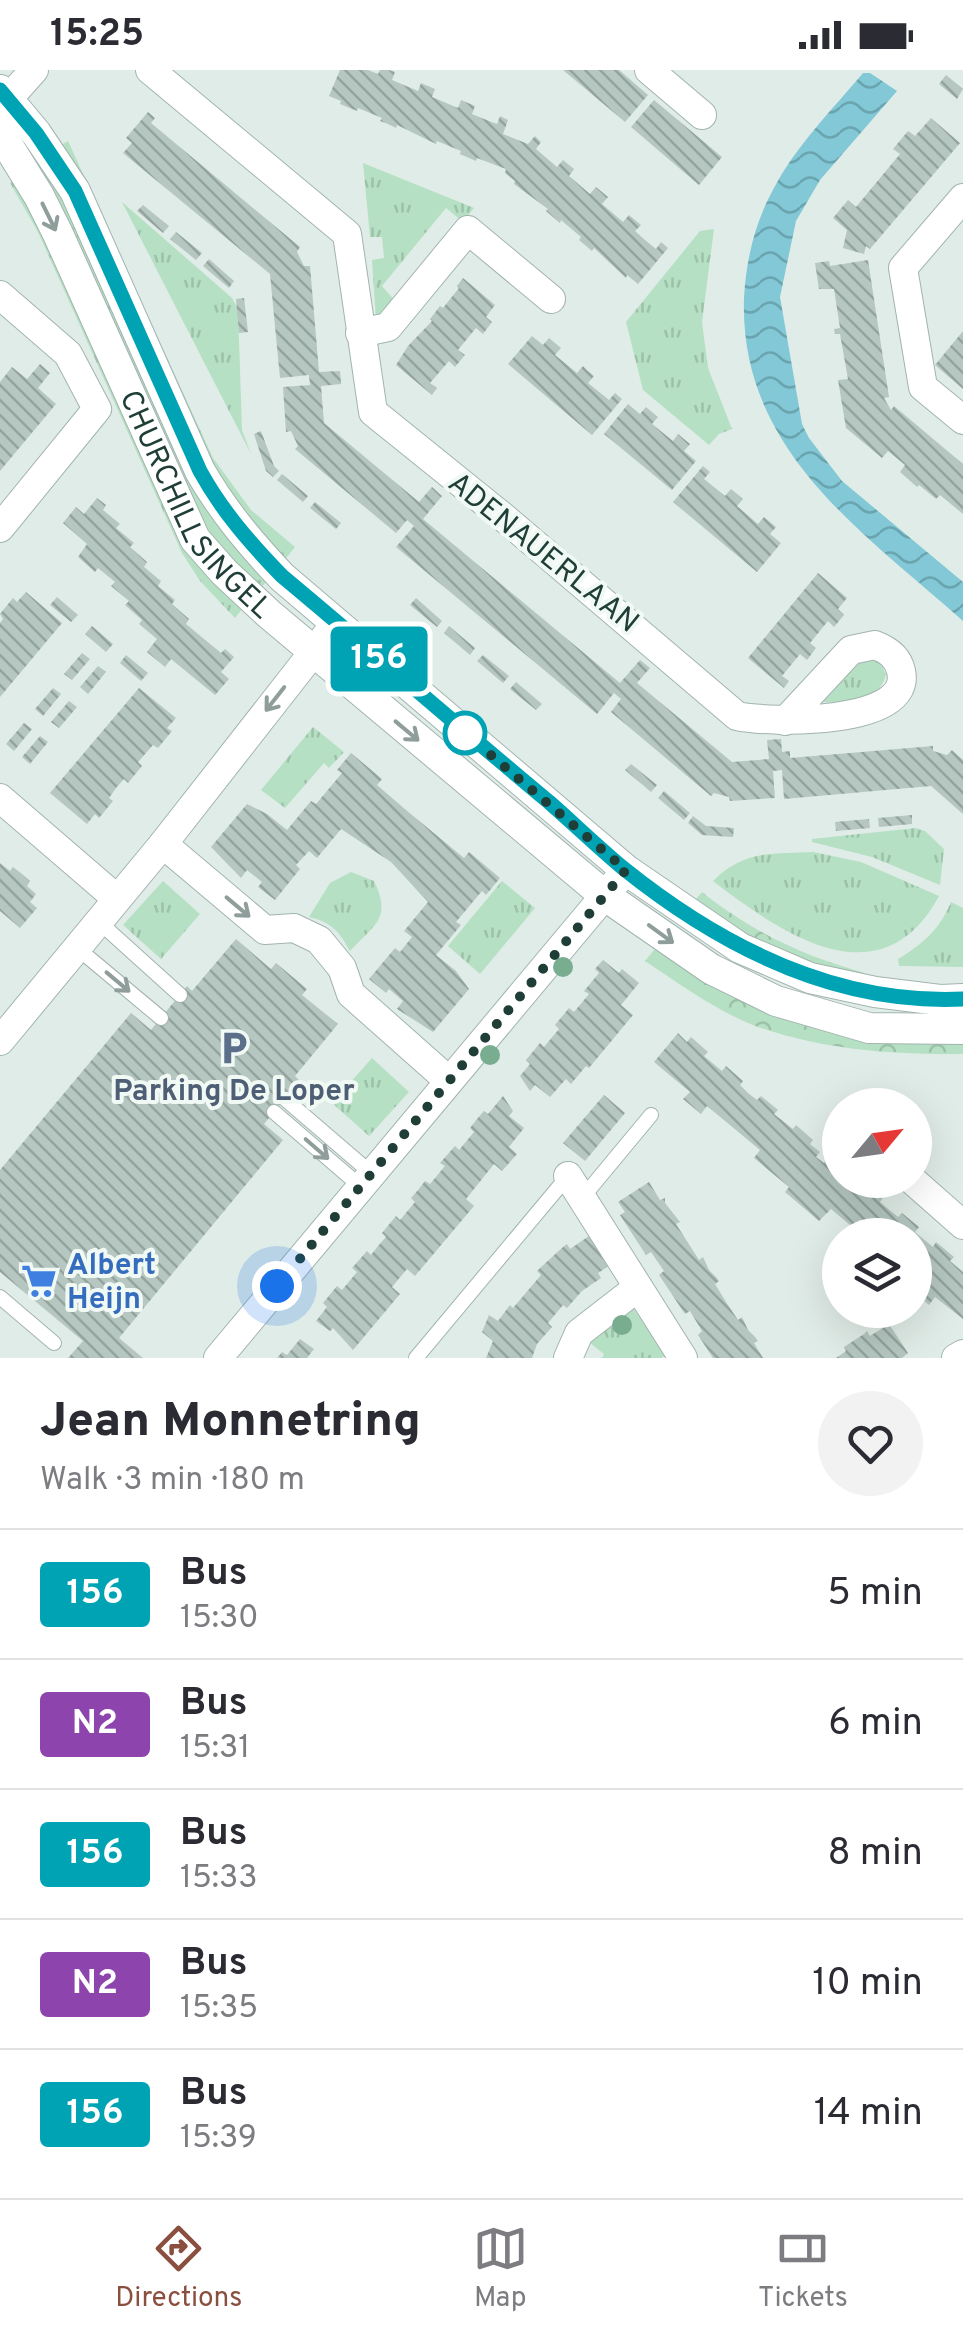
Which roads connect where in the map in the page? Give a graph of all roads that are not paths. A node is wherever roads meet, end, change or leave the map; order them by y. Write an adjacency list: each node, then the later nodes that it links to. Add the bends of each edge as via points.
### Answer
1 (34, 70): 4 (street)
2 (150, 70): 10 (street, ADENAUERLAAN, via 347,234)
3 (649, 70): 5 (street)
4 (3, 99): 13 (street, CHURCHILLSINGEL, via 36,133 75,191 218,504 282,576)
5 (702, 115)
6 (0, 133): 14 (street, CHURCHILLSINGEL, one-way to 14, via 52,221 195,538)
7 (963, 198): 11 (street, via 903,268 924,387)
8 (0, 295): 12 (street, via 68,354 98,409)
9 (551, 300): 10 (street, via 468,230 388,328)
10 (360, 332): 15 (street, ADENAUERLAAN, via 373,412 737,716)
11 (963, 420)
12 (0, 528)
13 (336, 623): 14 (street); 18 (street, CHURCHILLSINGEL)
14 (313, 652): 17 (street, one-way to 17); 19 (street, CHURCHILLSINGEL, one-way to 19)
15 (786, 721)
16 (0, 798): 20 (street)
17 (163, 844): 20 (street); 28 (street, one-way to 28, via 265,930 294,928 320,940 352,994)
18 (626, 870): 19 (street); 24 (street, CHURCHILLSINGEL, via 740,948 810,978 875,992)
19 (604, 895): 26 (street, CHURCHILLSINGEL, one-way to 26, via 712,969 776,1001 869,1028); 28 (street)
20 (116, 898): 21 (street)
21 (98, 920): 22 (street); 23 (lane)
22 (76, 947): 25 (lane, one-way to 25); 27 (street)
23 (180, 995)
24 (963, 999)
25 (160, 1018)
26 (963, 1029)
27 (0, 1041)
28 (448, 1080): 32 (street)
29 (285, 1099): 32 (lane)
30 (274, 1112): 32 (lane, one-way to 32)
31 (650, 1115): 33 (lane)
32 (366, 1180): 40 (street)
33 (576, 1186): 36 (street); 41 (lane)
34 (932, 1198): 35 (street)
35 (963, 1225)
36 (637, 1288): 42 (street, via 578,1333); 43 (street)
37 (0, 1297): 38 (lane)
38 (54, 1343)
39 (963, 1354): 44 (street)
40 (218, 1358)
41 (416, 1358)
42 (568, 1358)
43 (683, 1358)
44 (956, 1358)

